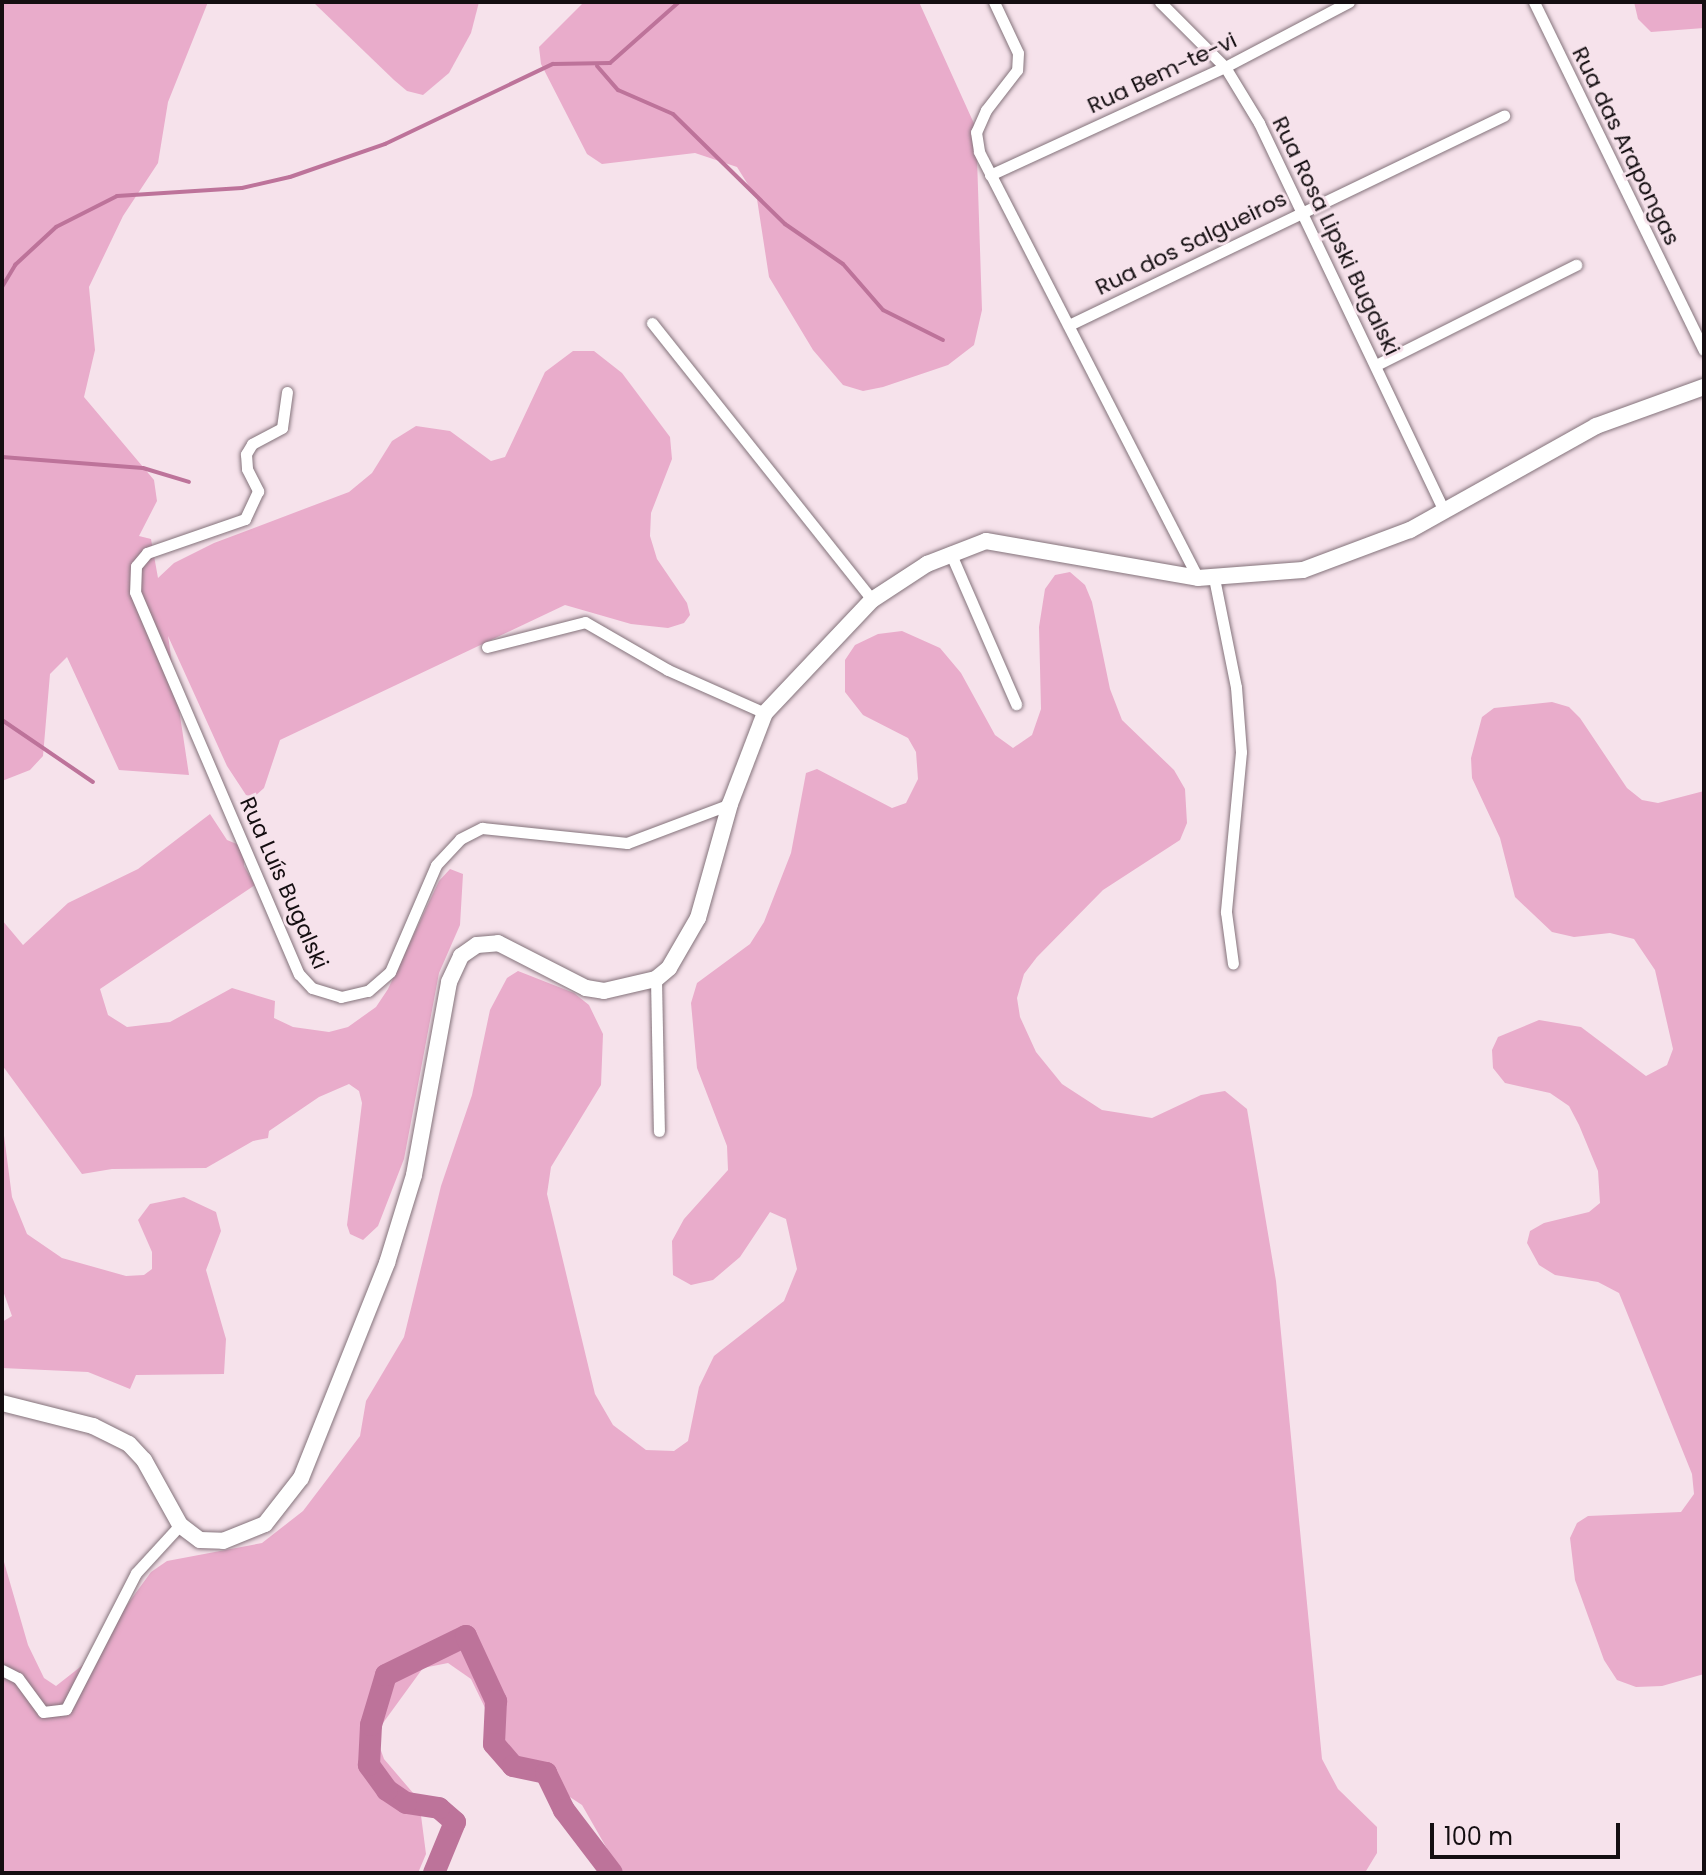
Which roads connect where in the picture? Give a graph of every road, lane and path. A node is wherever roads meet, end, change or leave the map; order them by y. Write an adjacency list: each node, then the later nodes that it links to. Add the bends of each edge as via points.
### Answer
1 (994, 2): 7 (street, via 1018,53 1017,70 976,132)
2 (1160, 2): 5 (street, Rua Rosa Lipski Bugalski)
3 (1349, 2): 5 (street, Rua Bem-te-vi)
4 (1534, 2): 12 (street, Rua das Arapongas)
5 (1225, 67): 7 (street, Rua Bem-te-vi); 8 (street, Rua Rosa Lipski Bugalski)
6 (1504, 116): 8 (street, Rua dos Salgueiros)
7 (990, 175): 11 (street)
8 (1301, 211): 11 (street, Rua dos Salgueiros); 13 (street, Rua Rosa Lipski Bugalski)
9 (1576, 265): 13 (street)
10 (652, 323): 19 (street)
11 (1069, 325): 18 (street)
12 (1704, 350)
13 (1376, 365): 16 (street, Rua Rosa Lipski Bugalski)
14 (1704, 387): 16 (main road, via 1596,426)
15 (287, 392): 23 (street, Rua Luís Bugalski, via 282,428 252,444 246,454 258,491 245,519 147,553 136,566 135,592 299,974 312,988 341,997 368,991 390,972 436,865 460,839 482,828 627,843)
16 (1444, 511): 18 (main road, via 1373,547 1303,570)
17 (950, 552): 18 (main road, via 1007,541); 19 (main road); 21 (street)
18 (1206, 578): 24 (street, via 1236,687 1241,752 1226,912)
19 (872, 600): 22 (main road)
20 (487, 647): 22 (street, via 585,622 668,670)
21 (1016, 704)
22 (765, 713): 23 (main road)
23 (730, 804): 25 (main road, via 698,918 685,946)
24 (1233, 964)
25 (656, 979): 26 (street); 28 (main road, via 604,991 586,988 498,943 477,945 461,956 449,982 414,1175 392,1248 301,1478 265,1524 246,1535 200,1540)
26 (659, 1131)
27 (2, 1403): 28 (main road, via 93,1426 129,1444 144,1460)
28 (180, 1525): 29 (street, via 136,1573 66,1709 43,1712 18,1678)
29 (2, 1670)

